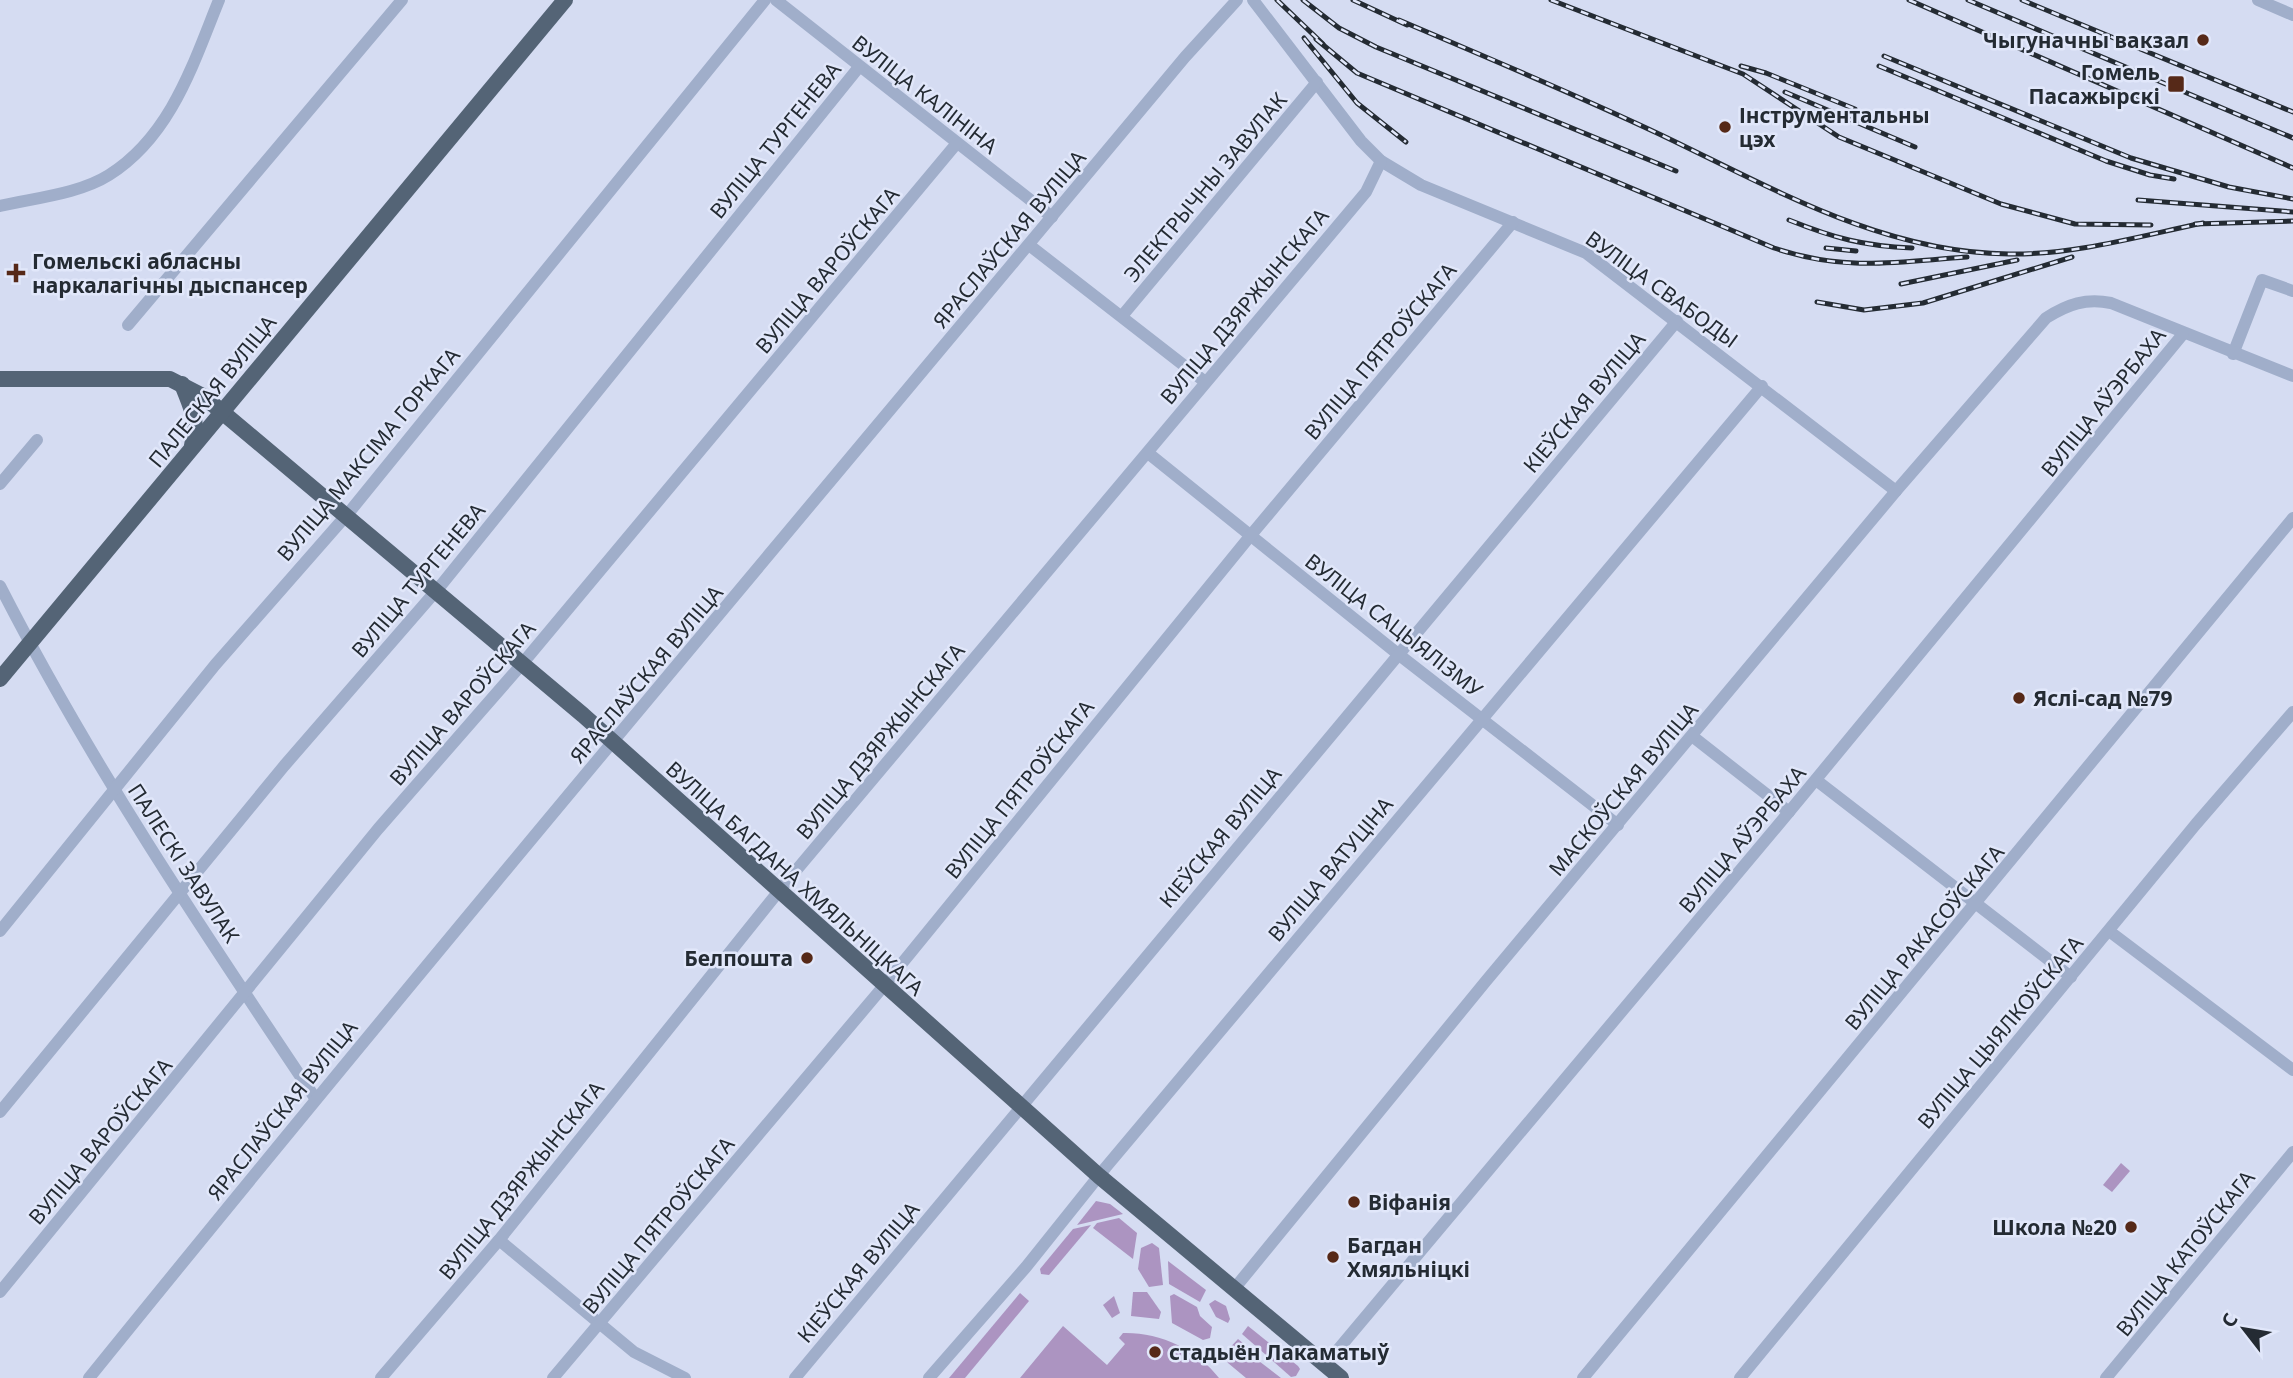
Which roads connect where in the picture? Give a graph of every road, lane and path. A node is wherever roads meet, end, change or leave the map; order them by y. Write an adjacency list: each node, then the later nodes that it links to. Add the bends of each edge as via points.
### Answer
1 (219, 0): 14 (street, via 187,82 157,130 136,153 108,175 86,184)
2 (402, 0): 21 (street)
3 (565, 0): 29 (main road, ПАЛЕСКАЯ ВУЛІЦА)
4 (765, 0): 35 (street, ВУЛІЦА МАКСІМА ГОРКАГА)
5 (776, 0): 10 (street, ВУЛІЦА КАЛІНІНА)
6 (1237, 0): 15 (street, ЯРАСЛАЎСКАЯ ВУЛІЦА)
7 (1253, 0): 11 (street, ВУЛІЦА СВАБОДЫ)
8 (2258, 0): 9 (street)
9 (2293, 15)
10 (859, 67): 12 (street, ВУЛІЦА КАЛІНІНА); 39 (street, ВУЛІЦА ТУРГЕНЕВА)
11 (1317, 82): 13 (street, ВУЛІЦА СВАБОДЫ); 19 (street, ЭЛЕКТРЫЧНЫ ЗАВУЛАК)
12 (957, 143): 15 (street, ВУЛІЦА КАЛІНІНА); 42 (street, ВУЛІЦА ВАРОЎСКАГА)
13 (1381, 161): 16 (street, ВУЛІЦА СВАБОДЫ, via 1421,185); 26 (street, ВУЛІЦА ДЗЯРЖЫНСКАГА, via 1366,191)
14 (0, 206)
15 (1052, 217): 17 (street, ЯРАСЛАЎСКАЯ ВУЛІЦА)
16 (1513, 222): 20 (street, ВУЛІЦА СВАБОДЫ, via 1586,253); 37 (street, ВУЛІЦА ПЯТРОЎСКАГА)
17 (1030, 245): 19 (street); 47 (street, ЯРАСЛАЎСКАЯ ВУЛІЦА)
18 (2293, 291): 23 (street, via 2262,280)
19 (1122, 316): 26 (street)
20 (1677, 321): 28 (street, ВУЛІЦА СВАБОДЫ); 41 (street, КІЕЎСКАЯ ВУЛІЦА)
21 (128, 325)
22 (2183, 334): 23 (street); 34 (street, МАСКОЎСКАЯ ВУЛІЦА, via 2111,303 2094,300 2064,306 2046,318); 48 (street, ВУЛІЦА АЎЭРБАХА)
23 (2233, 354): 24 (street)
24 (2293, 376)
25 (7, 379): 27 (main road, via 170,379)
26 (1204, 381): 32 (street, ВУЛІЦА ДЗЯРЖЫНСКАГА)
27 (183, 384): 29 (main road, ВУЛІЦА БАГДАНА ХМЯЛЬНІЦКАГА); 31 (main road, via 195,416)
28 (1762, 386): 34 (street, ВУЛІЦА СВАБОДЫ); 45 (street, ВУЛІЦА ВАТУЦІНА)
29 (221, 410): 31 (main road, ПАЛЕСКАЯ ВУЛІЦА); 35 (main road, ВУЛІЦА БАГДАНА ХМЯЛЬНІЦКАГА)
30 (37, 440): 33 (street)
31 (190, 450): 40 (main road, ПАЛЕСКАЯ ВУЛІЦА)
32 (1148, 453): 37 (street, ВУЛІЦА САЦЫЯЛІЗМУ); 52 (street, ВУЛІЦА ДЗЯРЖЫНСКАГА)
33 (0, 484)
34 (1896, 491): 46 (street, МАСКОЎСКАЯ ВУЛІЦА)
35 (344, 516): 39 (main road, ВУЛІЦА БАГДАНА ХМЯЛЬНІЦКАГА); 49 (street, ВУЛІЦА МАКСІМА ГОРКАГА)
36 (2293, 518): 54 (street, ВУЛІЦА РАКАСОЎСКАГА)
37 (1251, 535): 41 (street, ВУЛІЦА САЦЫЯЛІЗМУ); 58 (street, ВУЛІЦА ПЯТРОЎСКАГА)
38 (0, 586): 40 (street, ПАЛЕСКІ ЗАВУЛАК)
39 (435, 591): 42 (main road, ВУЛІЦА БАГДАНА ХМЯЛЬНІЦКАГА); 53 (street, ВУЛІЦА ТУРГЕНЕВА)
40 (30, 644): 43 (main road, ПАЛЕСКАЯ ВУЛІЦА); 49 (street, ПАЛЕСКІ ЗАВУЛАК)
41 (1398, 654): 45 (street, ВУЛІЦА САЦЫЯЛІЗМУ); 62 (street, КІЕЎСКАЯ ВУЛІЦА)
42 (522, 664): 47 (main road, ВУЛІЦА БАГДАНА ХМЯЛЬНІЦКАГА); 59 (street, ВУЛІЦА ВАРОЎСКАГА, via 378,829)
43 (0, 679)
44 (2293, 712): 56 (street, ВУЛІЦА ЦЫЯЛКОЎСКАГА)
45 (1482, 718): 51 (street, ВУЛІЦА САЦЫЯЛІЗМУ); 65 (street, ВУЛІЦА ВАТУЦІНА)
46 (1692, 736): 50 (street); 51 (street, МАСКОЎСКАЯ ВУЛІЦА)
47 (613, 743): 52 (main road, ВУЛІЦА БАГДАНА ХМЯЛЬНІЦКАГА); 61 (street, ЯРАСЛАЎСКАЯ ВУЛІЦА)
48 (1816, 780): 50 (street, ВУЛІЦА АЎЭРБАХА); 54 (street)
49 (113, 790): 53 (street, ПАЛЕСКІ ЗАВУЛАК); 55 (street, ВУЛІЦА МАКСІМА ГОРКАГА)
50 (1789, 812): 70 (street, ВУЛІЦА АЎЭРБАХА)
51 (1618, 825): 67 (street, МАСКОЎСКАЯ ВУЛІЦА)
52 (778, 892): 58 (main road, ВУЛІЦА БАГДАНА ХМЯЛЬНІЦКАГА); 66 (street, ВУЛІЦА ДЗЯРЖЫНСКАГА)
53 (178, 895): 59 (street, ПАЛЕСКІ ЗАВУЛАК); 63 (street, ВУЛІЦА ТУРГЕНЕВА)
54 (1976, 906): 57 (street); 78 (street, ВУЛІЦА РАКАСОЎСКАГА)
55 (0, 931)
56 (2109, 931): 57 (street, ВУЛІЦА ЦЫЯЛКОЎСКАГА); 60 (street)
57 (2071, 977): 79 (street, ВУЛІЦА ЦЫЯЛКОЎСКАГА)
58 (883, 986): 62 (main road, ВУЛІЦА БАГДАНА ХМЯЛЬНІЦКАГА); 69 (street, ВУЛІЦА ПЯТРОЎСКАГА)
59 (247, 993): 61 (street, ПАЛЕСКІ ЗАВУЛАК); 68 (street, ВУЛІЦА ВАРОЎСКАГА)
60 (2293, 1070)
61 (315, 1098): 71 (street, ЯРАСЛАЎСКАЯ ВУЛІЦА)
62 (1020, 1107): 65 (main road, ВУЛІЦА БАГДАНА ХМЯЛЬНІЦКАГА); 75 (street, КІЕЎСКАЯ ВУЛІЦА)
63 (0, 1112)
64 (2293, 1152): 80 (street, ВУЛІЦА КАТОЎСКАГА)
65 (1099, 1176): 67 (main road, ВУЛІЦА БАГДАНА ХМЯЛЬНІЦКАГА); 76 (street, ВУЛІЦА ВАТУЦІНА)
66 (499, 1240): 69 (street); 72 (street, ВУЛІЦА ДЗЯРЖЫНСКАГА)
67 (1234, 1289): 70 (main road, ВУЛІЦА БАГДАНА ХМЯЛЬНІЦКАГА)
68 (0, 1292)
69 (598, 1325): 73 (street, ВУЛІЦА ПЯТРОЎСКАГА); 74 (street, via 634,1352)
70 (1325, 1365): 77 (main road, ВУЛІЦА БАГДАНА ХМЯЛЬНІЦКАГА)
71 (89, 1378)
72 (381, 1378)
73 (553, 1378)
74 (685, 1378)
75 (794, 1378)
76 (929, 1378)
77 (1340, 1378)
78 (1583, 1378)
79 (1740, 1378)
80 (2106, 1378)

